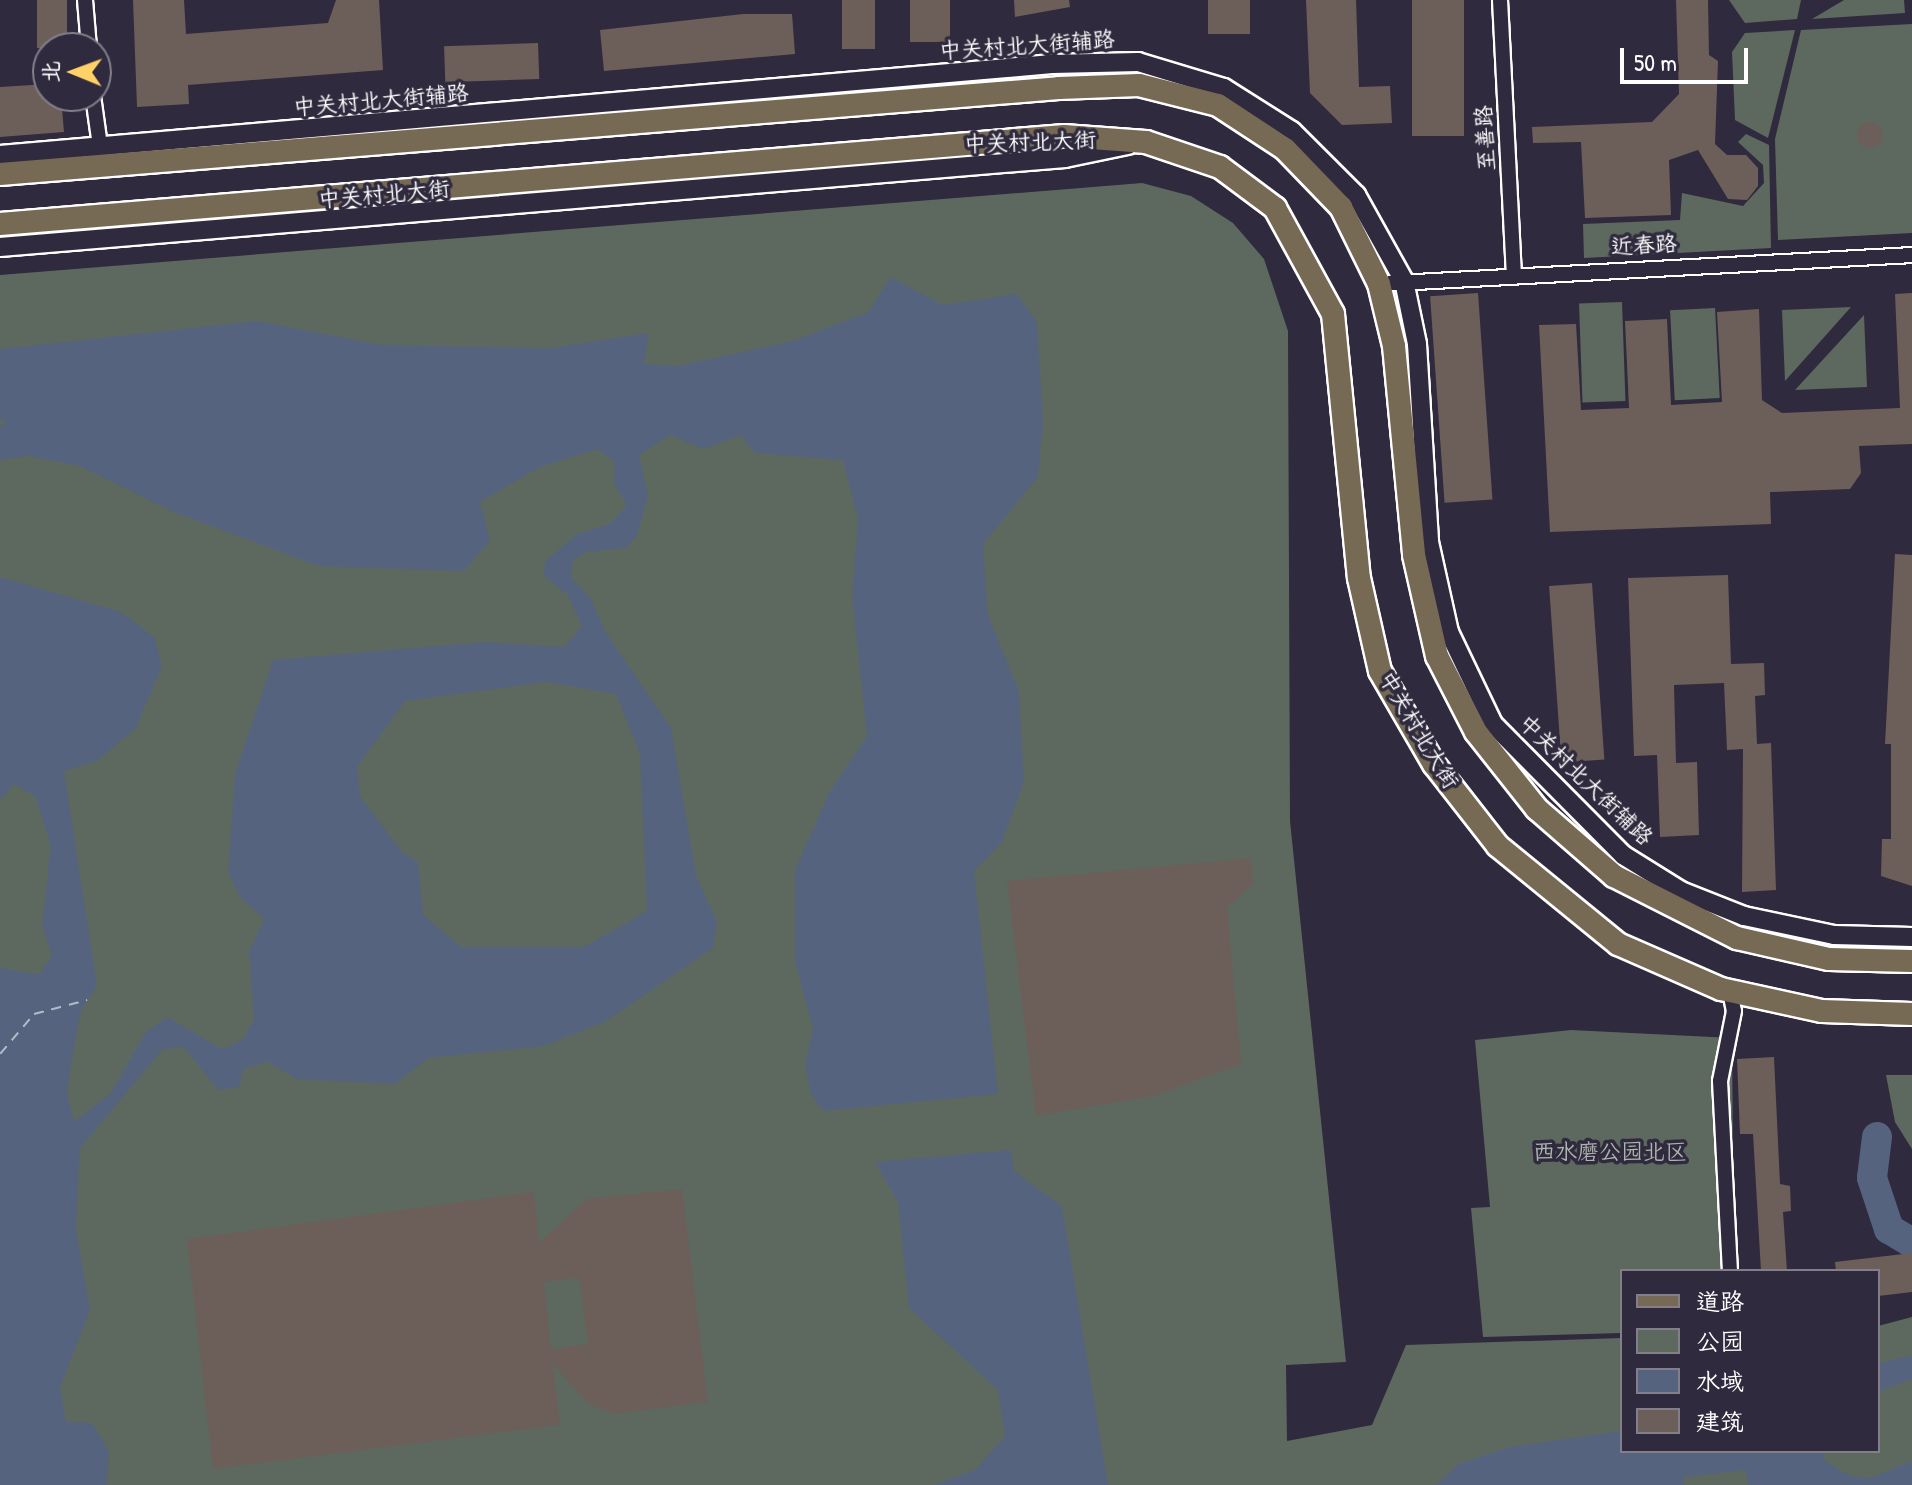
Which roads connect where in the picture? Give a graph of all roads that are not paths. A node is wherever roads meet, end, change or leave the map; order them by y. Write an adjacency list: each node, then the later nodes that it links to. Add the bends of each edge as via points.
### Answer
1 (85, 0): 3 (street)
2 (1500, 0): 12 (street, 至善路)
3 (88, 32)
4 (96, 112): 7 (street)
5 (1146, 142): 9 (main road, 中关村北大街, via 1064,136); 10 (street, via 1065,158); 17 (main road, 中关村北大街, via 1220,167 1275,208 1309,259 1333,314 1359,578 1380,671 1434,764 1498,846 1563,904 1618,944)
6 (0, 155): 7 (street, 中关村北大街辅路)
7 (104, 157): 8 (main road); 13 (street, 中关村北大街辅路, via 1052,64 1138,62 1224,88 1292,131 1356,195); 14 (main road, via 1139,85 1218,105 1285,149 1341,207)
8 (0, 174)
9 (0, 224)
10 (0, 247)
11 (1912, 255): 12 (street, 近春路)
12 (1514, 274): 13 (street, 近春路)
13 (1404, 281): 14 (street, 近春路); 15 (street, 中关村北大街辅路, via 1417,344 1429,542 1449,632 1493,724 1623,855 1681,891 1744,916 1834,935)
14 (1379, 284): 16 (main road, via 1394,346 1414,555 1437,656 1476,732 1537,809 1614,876 1680,914 1737,938 1829,959)
15 (1912, 937)
16 (1912, 961)
17 (1730, 991): 18 (main road, 中关村北大街, via 1822,1011); 19 (street, via 1734,1011 1720,1081)
18 (1912, 1014)
19 (1730, 1269)

